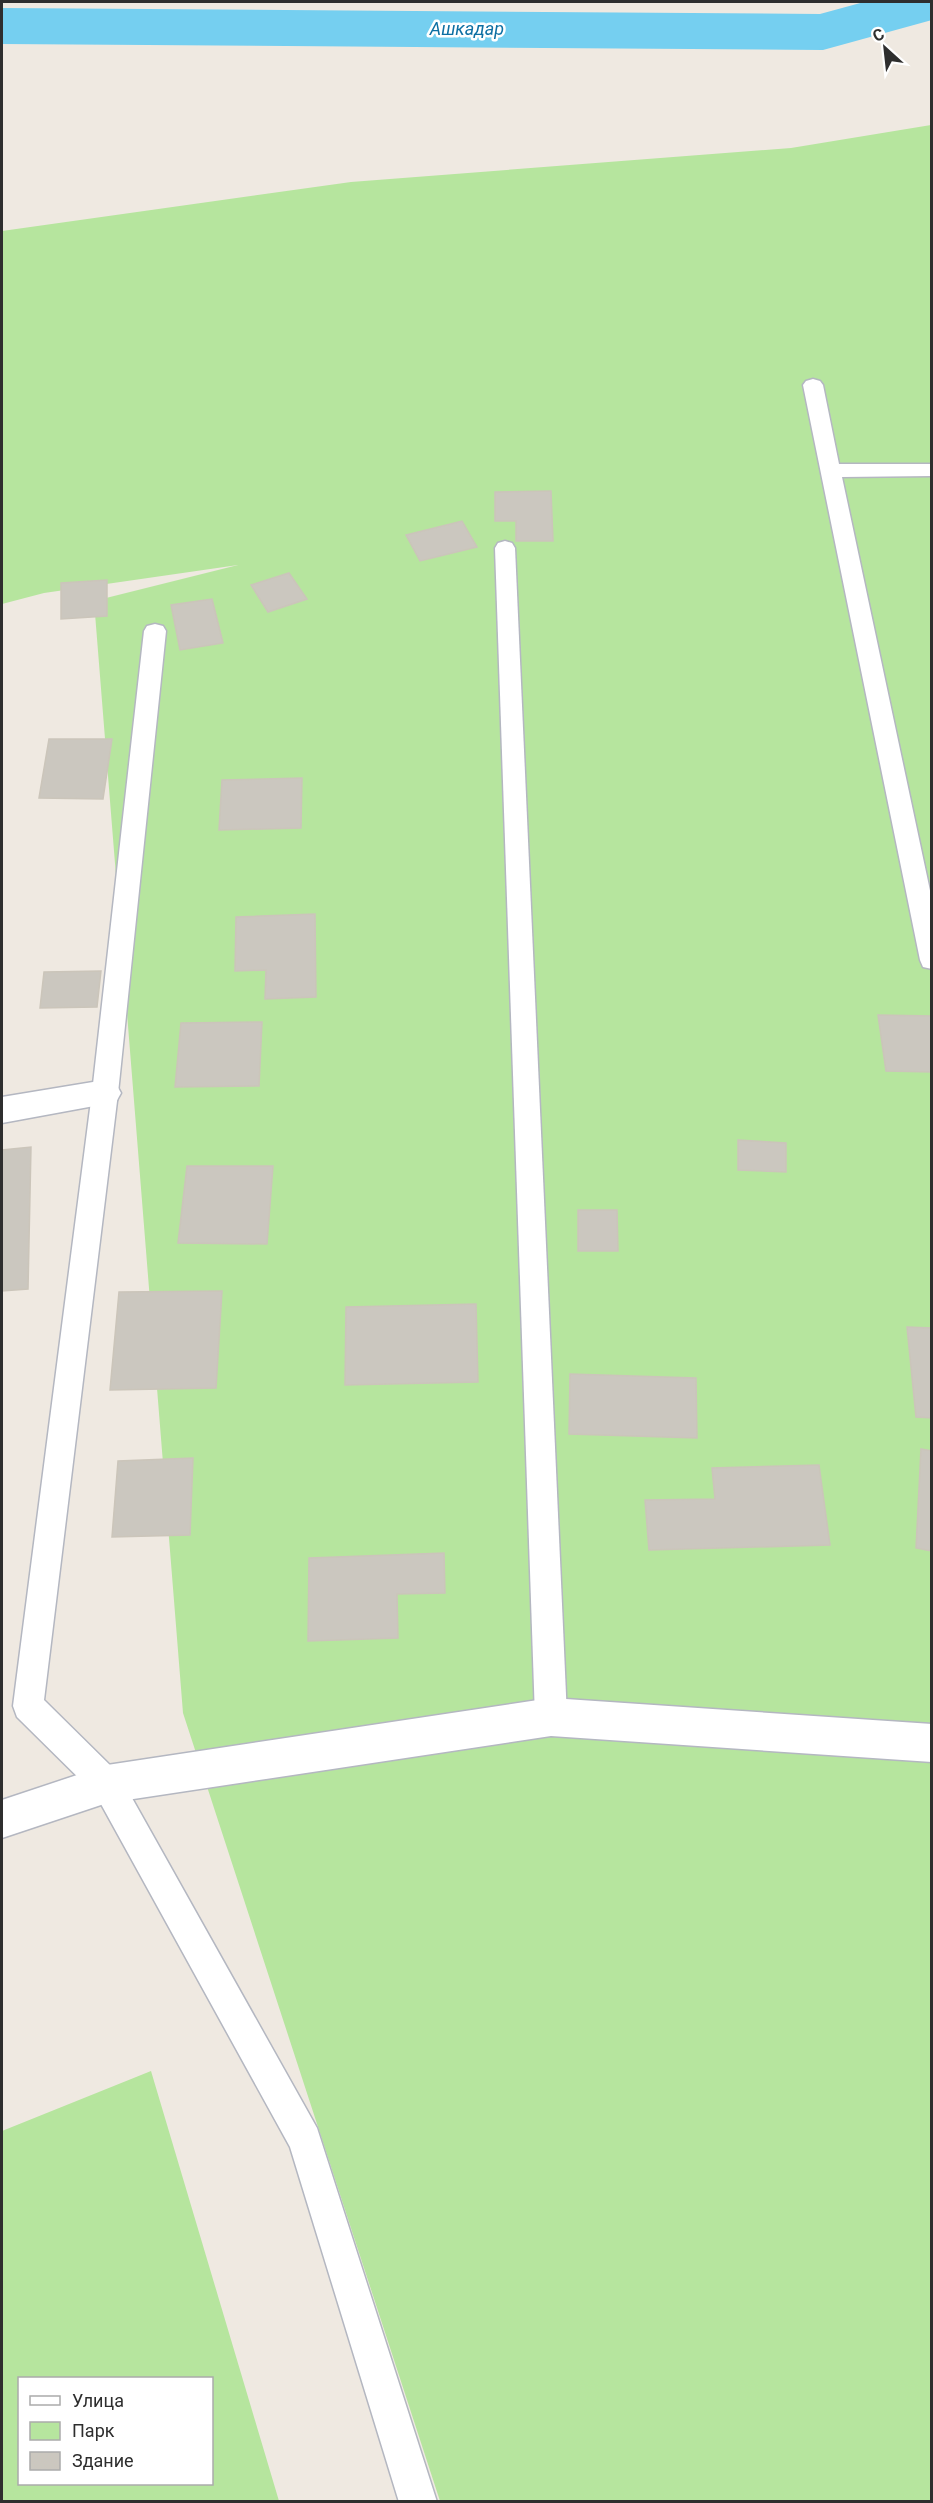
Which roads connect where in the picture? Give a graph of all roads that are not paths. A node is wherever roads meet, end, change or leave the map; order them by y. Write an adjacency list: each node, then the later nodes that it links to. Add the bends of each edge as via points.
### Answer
1 (813, 385): 3 (lane)
2 (932, 470): 3 (lane)
3 (831, 471): 6 (lane)
4 (505, 548): 9 (lane)
5 (155, 631): 7 (lane)
6 (932, 960)
7 (105, 1093): 8 (street); 11 (lane, via 28,1706)
8 (2, 1110)
9 (551, 1717): 10 (street); 11 (street)
10 (932, 1743)
11 (107, 1784): 12 (street); 13 (lane, via 305,2140)
12 (2, 1819)
13 (418, 2502)

